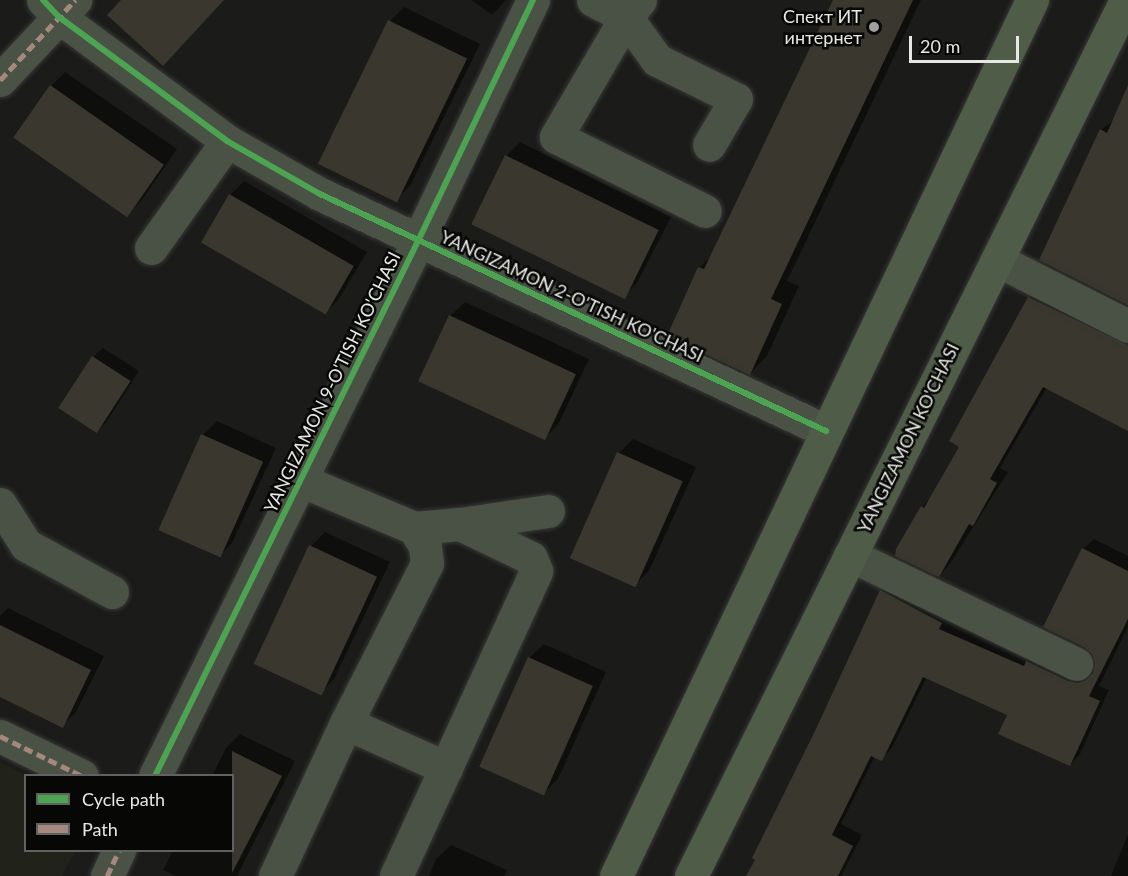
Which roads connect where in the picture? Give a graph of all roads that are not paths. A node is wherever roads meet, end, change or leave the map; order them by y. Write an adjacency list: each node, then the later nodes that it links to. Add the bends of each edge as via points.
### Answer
1 (533, 0): 11 (street, YANGIZAMON 9-O'TISH KO'CHASI)
2 (593, 0): 6 (street)
3 (1032, 0): 15 (main road)
4 (1126, 0): 13 (main road, YANGIZAMON KO'CHASI)
5 (59, 6): 7 (street); 8 (street, YANGIZAMON 2-O'TISH KO'CHASI)
6 (633, 9): 9 (street, via 657,60 736,99); 10 (street, via 556,137)
7 (0, 80)
8 (227, 141): 11 (street, YANGIZAMON 2-O'TISH KO'CHASI, via 320,194); 12 (street)
9 (709, 145)
10 (705, 211)
11 (418, 241): 15 (street, YANGIZAMON 2-O'TISH KO'CHASI); 16 (street, YANGIZAMON 9-O'TISH KO'CHASI)
12 (151, 248)
13 (997, 260): 14 (street); 21 (main road, YANGIZAMON KO'CHASI)
14 (1128, 326)
15 (826, 431): 33 (main road)
16 (300, 480): 20 (street); 28 (street, YANGIZAMON 9-O'TISH KO'CHASI)
17 (0, 504): 22 (street, via 26,545)
18 (548, 510): 19 (street)
19 (460, 524): 20 (street); 26 (street, via 531,558 536,571)
20 (414, 528): 24 (street, via 424,546 427,563)
21 (850, 555): 23 (street); 34 (main road, YANGIZAMON KO'CHASI)
22 (112, 592)
23 (1076, 664)
24 (346, 723): 26 (street); 31 (street)
25 (0, 736): 27 (street)
26 (446, 768): 32 (street)
27 (78, 774)
28 (156, 774)
29 (118, 852): 30 (street)
30 (107, 876)
31 (275, 876)
32 (396, 876)
33 (616, 876)
34 (692, 876)

